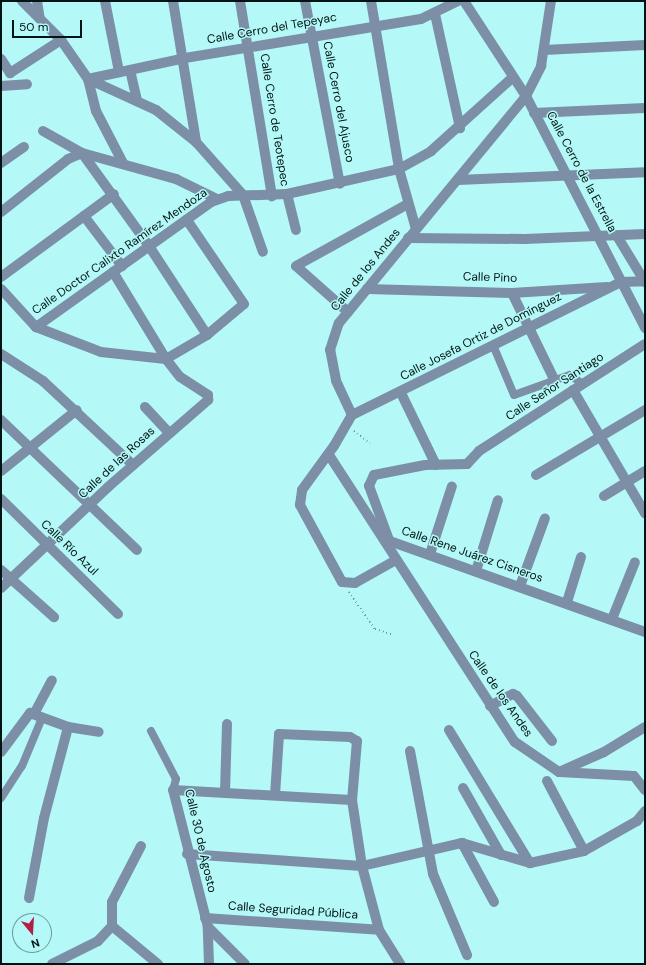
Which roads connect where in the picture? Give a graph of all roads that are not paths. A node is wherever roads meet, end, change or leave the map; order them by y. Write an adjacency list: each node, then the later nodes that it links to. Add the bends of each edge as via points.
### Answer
1 (22, 1): 13 (street)
2 (36, 1): 13 (street)
3 (105, 1): 23 (street)
4 (173, 1): 20 (street)
5 (240, 1): 18 (street, Calle Cerro de Teotepec)
6 (305, 1): 15 (street, Calle Cerro del Ajusco)
7 (371, 1): 14 (street)
8 (458, 1): 11 (street, Calle Cerro del Tepeyac)
9 (464, 1): 25 (street, Calle Cerro de la Estrella)
10 (551, 1): 19 (street, Calle de los Andes)
11 (445, 5): 12 (street, Calle Cerro del Tepeyac)
12 (435, 14): 14 (street, Calle Cerro del Tepeyac); 32 (street)
13 (40, 19): 16 (street)
14 (376, 26): 15 (street, Calle Cerro del Tepeyac); 39 (street)
15 (312, 35): 18 (street, Calle Cerro del Tepeyac); 43 (street, Calle Cerro del Ajusco)
16 (61, 40): 21 (street, via 10,73); 24 (street)
17 (645, 45): 19 (street)
18 (250, 46): 20 (street, Calle Cerro del Tepeyac); 47 (street, Calle Cerro de Teotepec)
19 (544, 50): 28 (street, Calle de los Andes)
20 (185, 58): 22 (street, Calle Cerro del Tepeyac); 34 (street)
21 (1, 59)
22 (130, 70): 23 (street, Calle Cerro del Tepeyac); 29 (street)
23 (118, 72): 24 (street, Calle Cerro del Tepeyac)
24 (88, 78): 29 (street); 38 (street, via 96,111)
25 (512, 78): 28 (street, Calle Cerro de la Estrella); 32 (street)
26 (27, 84): 27 (street)
27 (1, 86)
28 (526, 96): 31 (street, Calle Cerro de la Estrella); 42 (street, Calle de los Andes)
29 (137, 100): 34 (street, via 156,110)
30 (645, 108): 31 (street)
31 (534, 113): 41 (street, Calle Cerro de la Estrella)
32 (460, 128): 39 (street, via 431,151)
33 (43, 131): 36 (street)
34 (196, 142): 46 (street)
35 (24, 147): 37 (street)
36 (82, 153): 38 (street); 44 (street); 50 (street, via 68,159)
37 (1, 163)
38 (123, 163): 48 (street, via 197,186)
39 (399, 169): 43 (street); 49 (street)
40 (645, 172): 41 (street)
41 (568, 178): 42 (street); 56 (street, Calle Cerro de la Estrella)
42 (458, 180): 53 (street, Calle de los Andes)
43 (340, 184): 45 (street)
44 (114, 194): 51 (street); 59 (street)
45 (287, 194): 47 (street); 54 (street)
46 (243, 196): 47 (street); 48 (street, Calle Doctor Calixto Ramírez Mendoza); 60 (street)
47 (272, 196)
48 (217, 199): 52 (street, Calle Doctor Calixto Ramírez Mendoza)
49 (408, 204): 53 (street); 70 (street, via 296,266)
50 (1, 212)
51 (84, 216): 61 (street); 63 (street)
52 (187, 220): 59 (street, Calle Doctor Calixto Ramírez Mendoza); 74 (street, via 244,304)
53 (416, 229): 58 (street, Calle de los Andes)
54 (296, 230)
55 (645, 234): 57 (street)
56 (600, 236): 57 (street); 58 (street); 65 (street, Calle Cerro de la Estrella)
57 (617, 236): 64 (street)
58 (408, 238): 68 (street, Calle de los Andes)
59 (149, 246): 61 (street, Calle Doctor Calixto Ramírez Mendoza); 74 (street)
60 (263, 252)
61 (122, 266): 62 (street, Calle Doctor Calixto Ramírez Mendoza)
62 (113, 272): 72 (street, Calle Doctor Calixto Ramírez Mendoza); 78 (street)
63 (1, 277)
64 (645, 281): 65 (street)
65 (622, 282): 66 (street, Calle Josefa Ortiz de Domínguez); 73 (street, Calle Cerro de la Estrella)
66 (611, 287): 69 (street, Calle Pino); 71 (street, Calle Josefa Ortiz de Domínguez)
67 (1, 289): 72 (street)
68 (367, 289): 69 (street, Calle Pino); 70 (street, Calle de los Andes)
69 (512, 293): 71 (street)
70 (348, 312): 86 (street, Calle de los Andes, via 339,323 330,350 336,380)
71 (528, 326): 76 (street, Calle Josefa Ortiz de Domínguez); 79 (street)
72 (36, 327): 78 (street, via 101,352)
73 (645, 328)
74 (207, 335): 78 (street)
75 (645, 344): 80 (street, Calle Señor Santiago)
76 (492, 345): 79 (street, via 514,395); 82 (street, Calle Josefa Ortiz de Domínguez)
77 (1, 354): 84 (street, via 43,381)
78 (166, 359): 88 (street, Calle de las Rosas, via 180,378 208,395 208,400)
79 (554, 379): 80 (street, via 570,375)
80 (583, 384): 81 (street, Calle Señor Santiago)
81 (573, 390): 89 (street); 93 (street, Calle Señor Santiago, via 479,452 467,464)
82 (401, 392): 86 (street, Calle Josefa Ortiz de Domínguez); 93 (street)
83 (145, 407): 88 (street)
84 (77, 410): 90 (street); 92 (street)
85 (645, 410): 89 (street)
86 (352, 415): 91 (street)
87 (1, 420): 90 (street)
88 (169, 433): 92 (street, Calle de las Rosas)
89 (600, 436): 96 (street); 97 (street)
90 (31, 445): 94 (street); 102 (street)
91 (329, 455): 105 (street, Calle Rene Juárez Cisneros); 110 (street, via 302,490 300,505 342,582 348,584)
92 (133, 465): 102 (street, Calle de las Rosas)
93 (436, 465): 105 (street, Calle Señor Santiago, via 371,479 369,486)
94 (1, 471)
95 (645, 471): 97 (street)
96 (536, 475)
97 (627, 483): 99 (street); 103 (street)
98 (452, 486): 108 (street)
99 (604, 496)
100 (1, 499): 106 (street, Calle Río Azul)
101 (498, 500): 113 (street)
102 (90, 505): 106 (street, Calle de las Rosas); 107 (street)
103 (645, 513)
104 (545, 518): 115 (street)
105 (385, 539): 108 (street, Calle Rene Juárez Cisneros); 110 (street, Calle de los Andes)
106 (46, 544): 114 (street, Calle de las Rosas); 118 (street, Calle Río Azul)
107 (137, 550)
108 (430, 554): 113 (street, Calle Rene Juárez Cisneros)
109 (581, 557): 117 (street)
110 (396, 560): 123 (street, Calle de los Andes)
111 (635, 562): 120 (street)
112 (1, 570): 114 (street)
113 (476, 571): 115 (street, Calle Rene Juárez Cisneros)
114 (10, 579): 116 (street, Calle de las Rosas); 119 (street)
115 (520, 586): 117 (street, Calle Rene Juárez Cisneros)
116 (1, 588)
117 (567, 602): 120 (street, Calle Rene Juárez Cisneros)
118 (118, 614)
119 (54, 617)
120 (612, 619): 121 (street, Calle Rene Juárez Cisneros)
121 (645, 632)
122 (52, 680): 124 (street)
123 (490, 706): 131 (street, via 513,694 517,696); 134 (street, Calle de los Andes, via 515,742)
124 (35, 715): 126 (street); 133 (street); 141 (street, via 22,766)
125 (227, 724): 139 (street)
126 (68, 727): 130 (street); 152 (street, via 44,818)
127 (645, 727): 134 (street, via 604,752)
128 (151, 730): 137 (street, Calle 30 de Agosto, via 176,778)
129 (449, 730): 150 (street)
130 (99, 732)
131 (552, 742)
132 (410, 751): 146 (street, via 418,781)
133 (1, 752)
134 (559, 772): 138 (street, via 634,776)
135 (547, 781): 147 (street)
136 (463, 788): 149 (street)
137 (173, 790): 139 (street); 148 (street, Calle 30 de Agosto)
138 (645, 790)
139 (226, 792): 140 (street)
140 (274, 794): 142 (street); 142 (street, via 279,734 350,737 357,741 358,748)
141 (1, 798)
142 (352, 800): 151 (street)
143 (645, 811): 147 (street, via 637,821)
144 (462, 844): 146 (street); 149 (street); 153 (street)
145 (141, 846): 155 (street, via 112,902)
146 (427, 850): 151 (street); 157 (street, via 442,901)
147 (584, 851): 150 (street)
148 (187, 854): 151 (street); 154 (street, Calle 30 de Agosto)
149 (501, 855): 150 (street)
150 (530, 863)
151 (362, 866): 156 (street)
152 (29, 898)
153 (494, 902)
154 (206, 923): 156 (street, Calle Seguridad Pública); 161 (street, Calle 30 de Agosto); 162 (street)
155 (112, 926): 158 (street, via 98,941); 160 (street)
156 (379, 930): 163 (street)
157 (467, 955)
158 (70, 961): 159 (street)
159 (52, 964)
160 (158, 964)
161 (209, 964)
162 (245, 964)
163 (400, 964)

